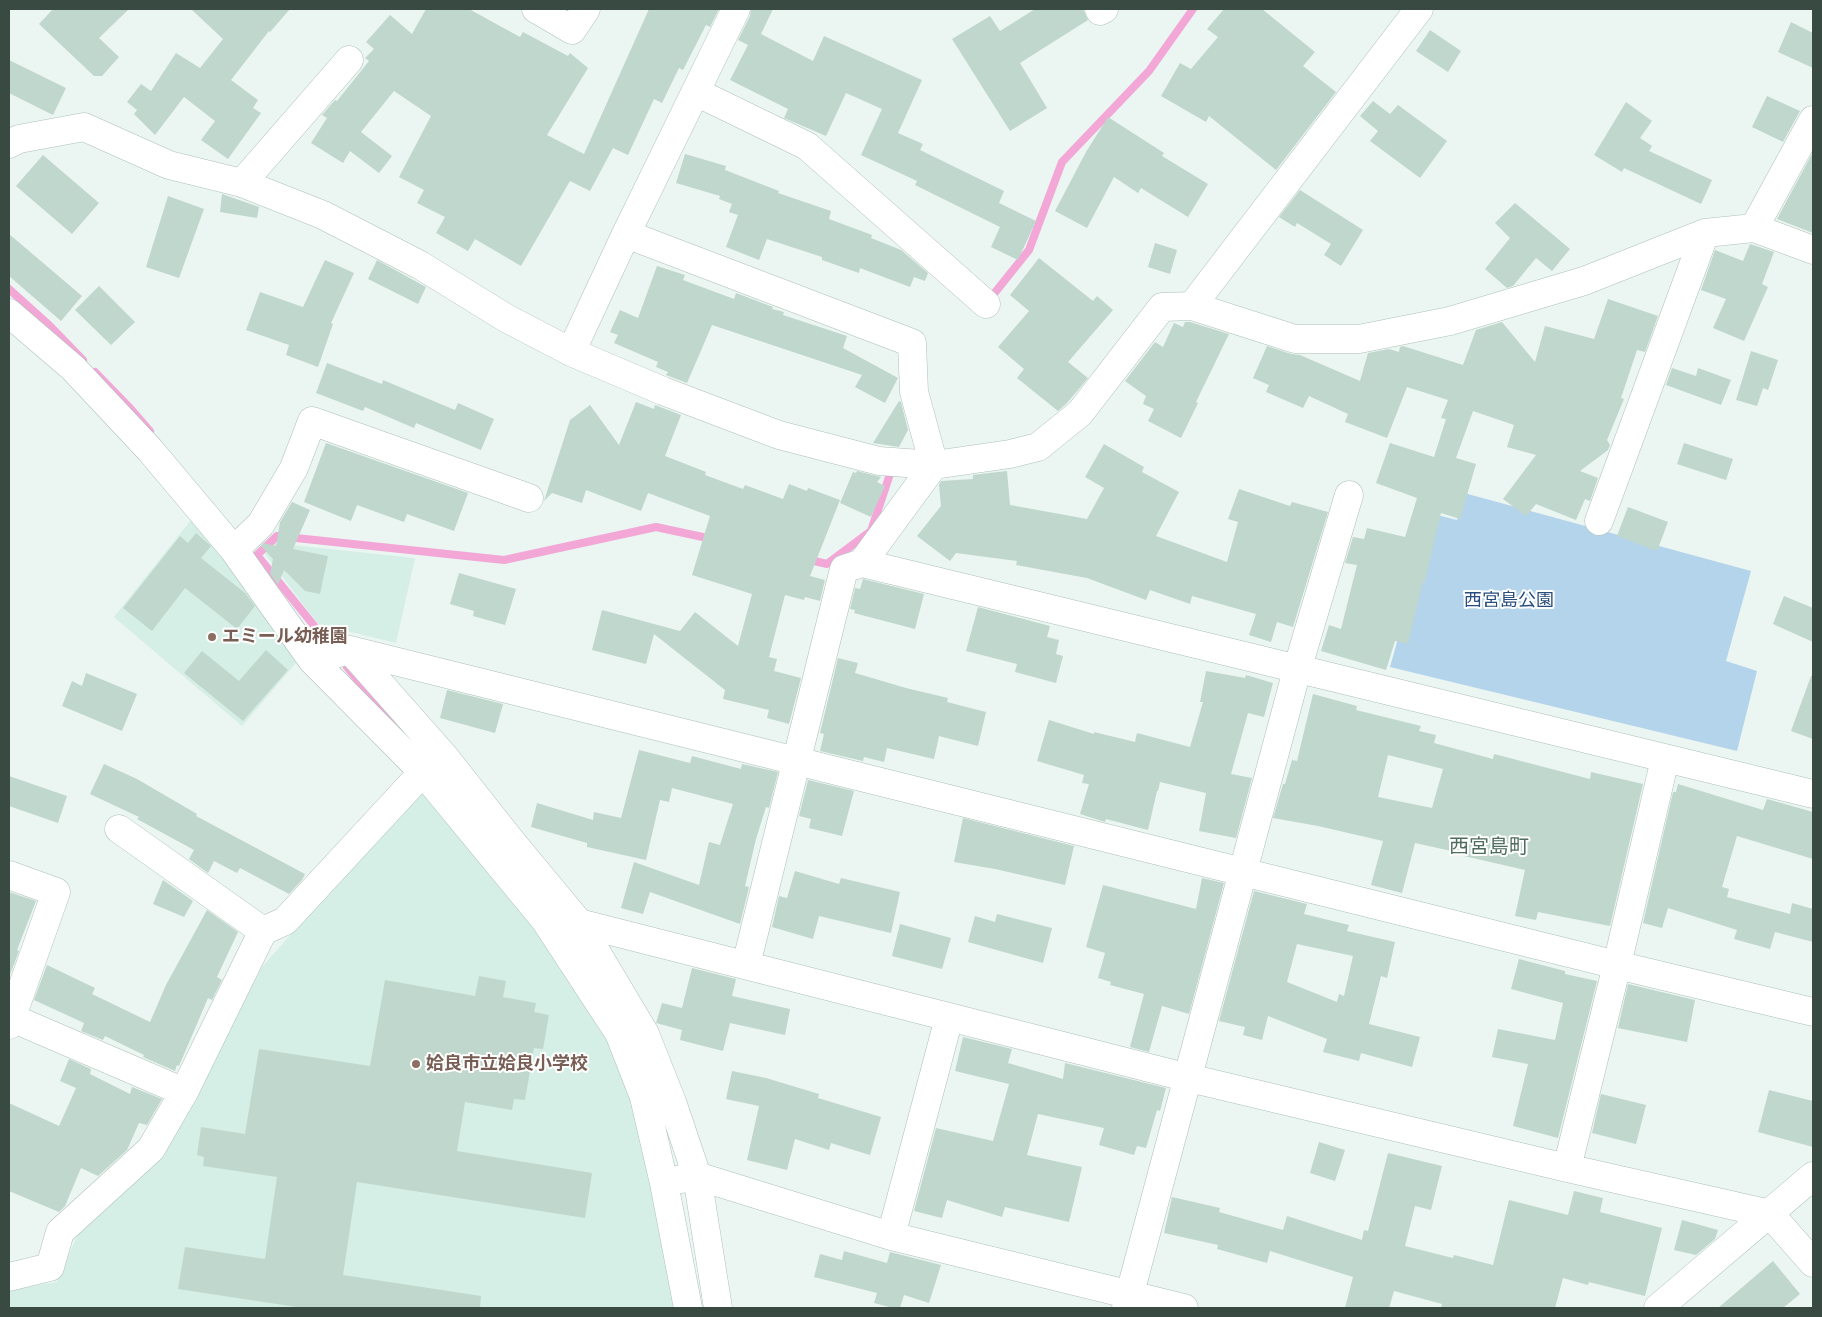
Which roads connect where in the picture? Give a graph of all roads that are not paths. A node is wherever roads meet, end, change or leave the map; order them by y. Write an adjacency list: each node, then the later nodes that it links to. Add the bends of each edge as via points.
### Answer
1 (536, 9): 2 (street, via 572,30)
2 (586, 9)
3 (736, 9): 8 (street)
4 (1099, 9): 5 (street)
5 (1104, 9)
6 (1419, 9): 17 (street)
7 (349, 60): 11 (street)
8 (696, 92): 14 (street); 16 (street, via 807,146)
9 (1813, 120): 12 (street)
10 (9, 144): 11 (street, via 19,139 84,127 170,165)
11 (242, 183): 19 (street, via 323,215)
12 (1754, 228): 13 (street); 15 (street)
13 (1705, 233): 17 (street, via 1584,281 1450,321 1359,339 1295,339); 23 (street)
14 (626, 234): 19 (street); 20 (street, via 912,343 914,392)
15 (1813, 250)
16 (986, 304)
17 (1192, 306): 20 (street, via 1162,307 1080,413 1038,447)
18 (9, 313): 24 (street, via 73,368 150,450)
19 (571, 352): 20 (street, via 663,392 779,435 879,461)
20 (934, 465): 25 (street)
21 (1348, 496): 28 (street)
22 (528, 498): 24 (street, via 312,420 294,468 261,524)
23 (1599, 521)
24 (234, 550): 27 (street)
25 (862, 563): 28 (street); 30 (street, via 844,569)
26 (350, 650): 27 (street); 30 (street); 36 (street, via 443,755)
27 (312, 660): 31 (street)
28 (1297, 670): 29 (street); 34 (street)
29 (1665, 759): 32 (street); 39 (street)
30 (798, 761): 34 (street); 38 (street)
31 (423, 772): 37 (street, via 285,921); 48 (street, via 545,920 619,1033 644,1097)
32 (1813, 794)
33 (119, 829): 37 (street)
34 (1244, 872): 39 (street); 43 (street)
35 (9, 875): 42 (street, via 56,892)
36 (579, 923): 38 (street); 46 (street, via 645,1034)
37 (263, 931): 44 (street)
38 (746, 965): 41 (street)
39 (1617, 965): 40 (street); 45 (street)
40 (1813, 1012)
41 (949, 1018): 43 (street); 50 (street)
42 (10, 1022): 44 (street)
43 (1189, 1078): 45 (street); 53 (street)
44 (184, 1092): 52 (street, via 151,1149 60,1232 50,1266)
45 (1566, 1168): 49 (street)
46 (697, 1176): 48 (street); 50 (street); 55 (street)
47 (1813, 1176): 49 (street)
48 (664, 1184): 54 (street)
49 (1770, 1214): 51 (street); 57 (street)
50 (891, 1236): 53 (street)
51 (1813, 1264)
52 (9, 1277)
53 (1128, 1301): 56 (street)
54 (688, 1308)
55 (718, 1308)
56 (1184, 1308)
57 (1658, 1308)

